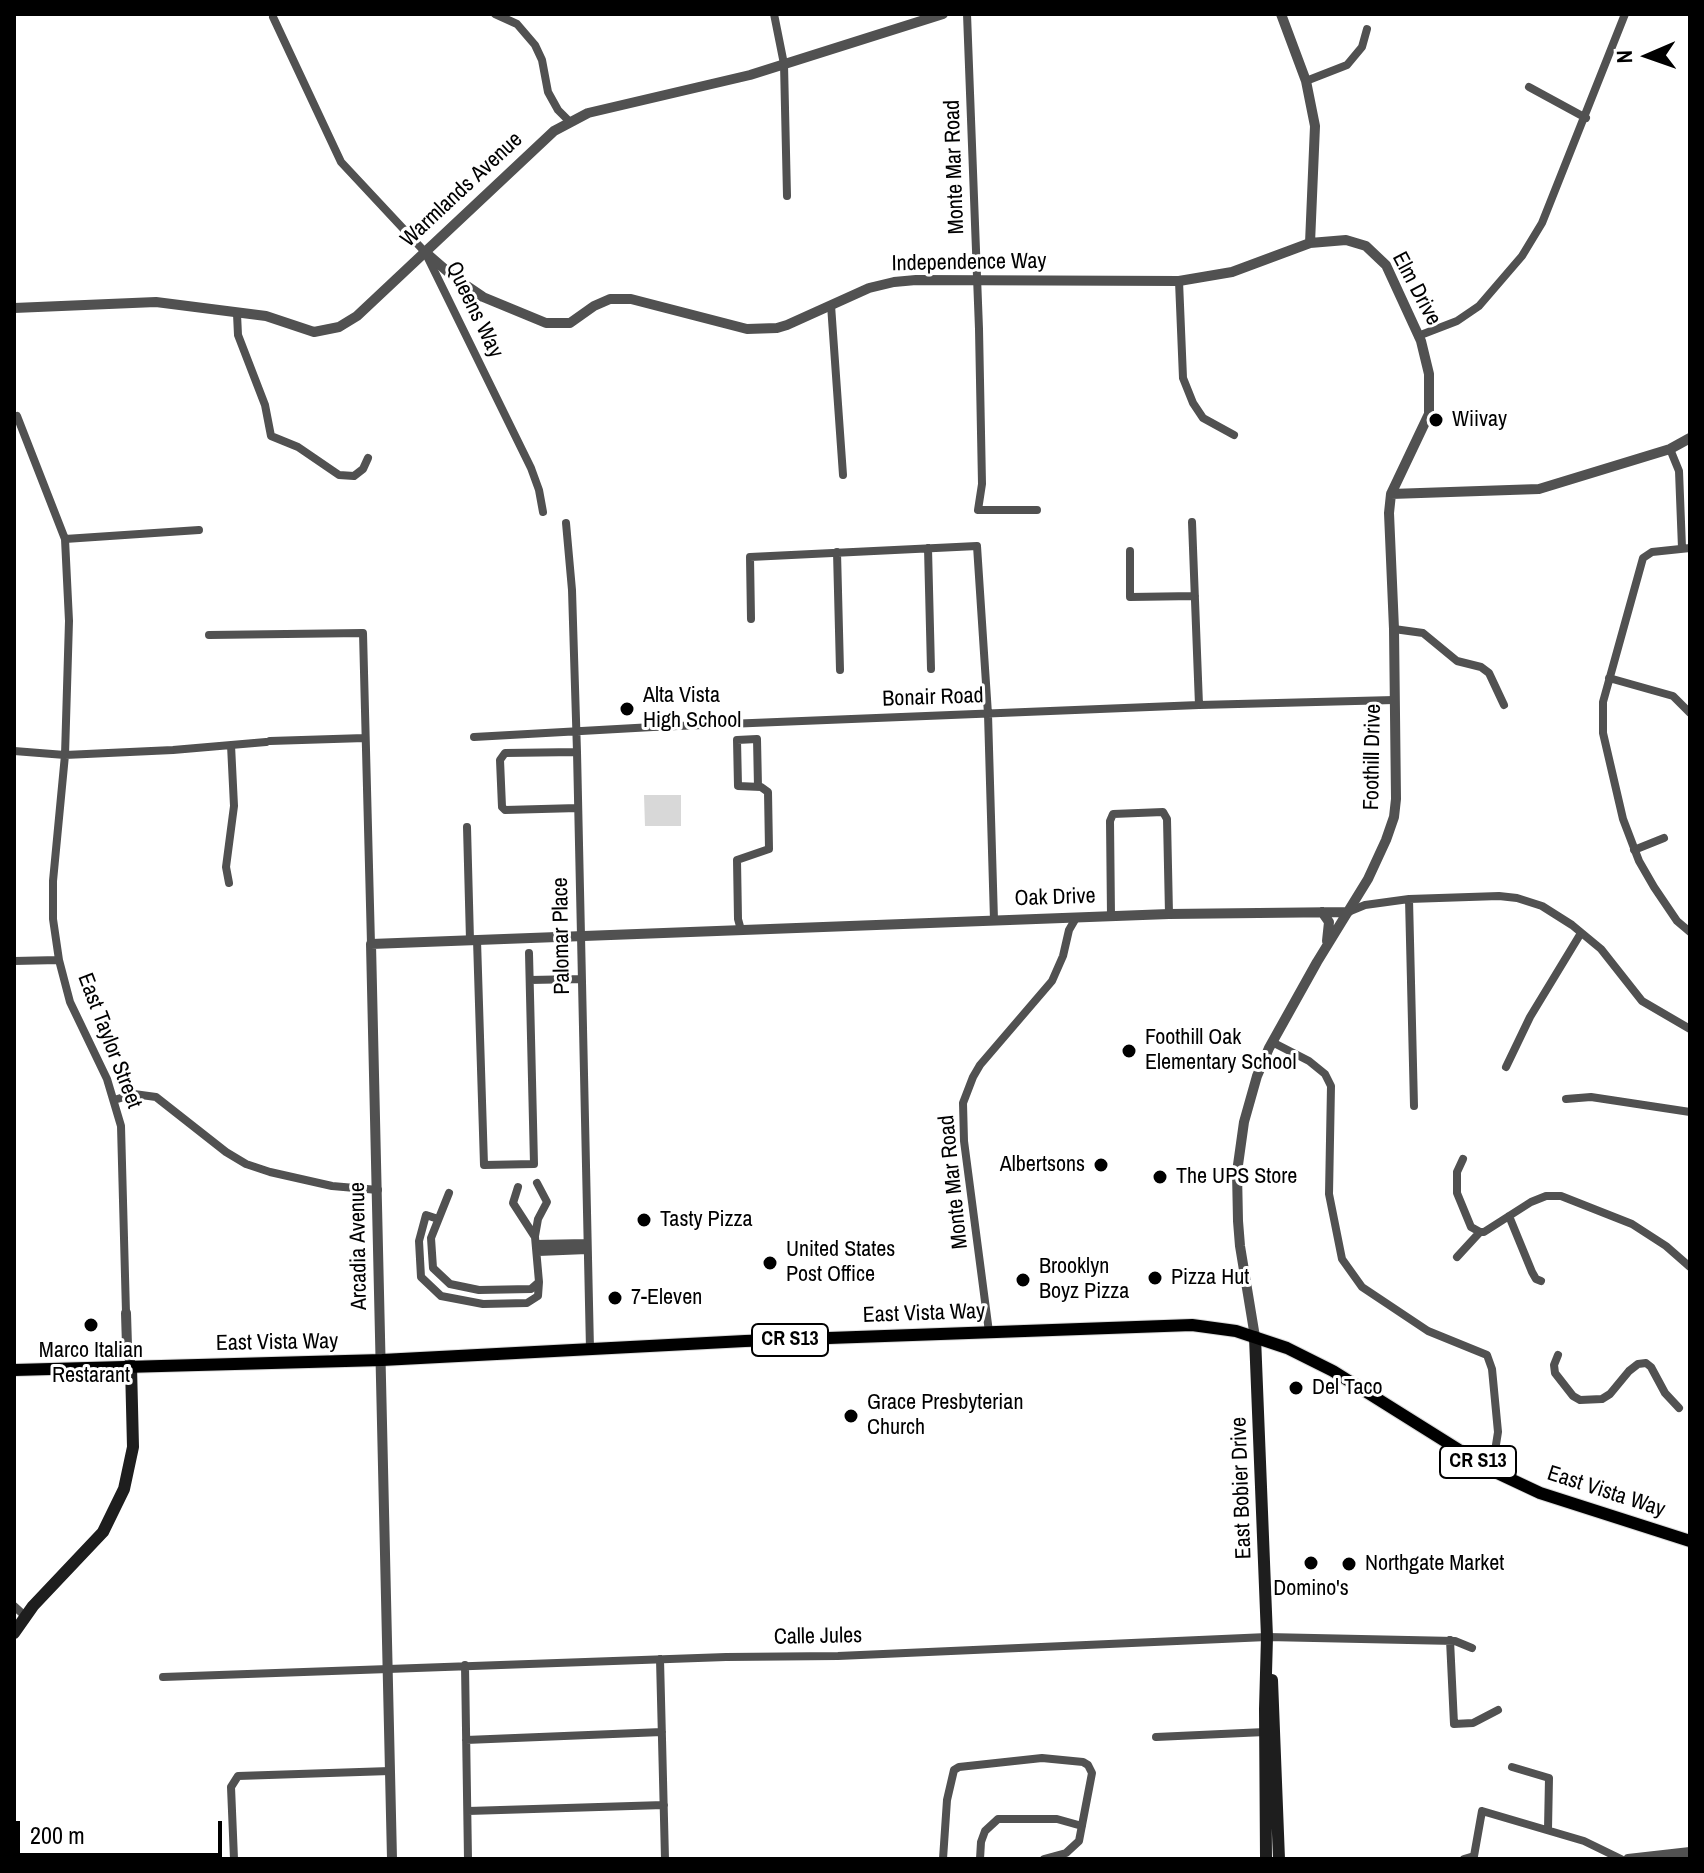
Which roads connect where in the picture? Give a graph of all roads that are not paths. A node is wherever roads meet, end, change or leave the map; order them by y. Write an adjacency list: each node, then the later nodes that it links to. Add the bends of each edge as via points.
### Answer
1 (774, 14): 9 (street)
2 (943, 14): 9 (street, Warmlands Avenue)
3 (967, 14): 17 (street, Monte Mar Road)
4 (1281, 14): 10 (street)
5 (1625, 14): 12 (street)
6 (501, 15): 13 (street, via 535,45 548,92)
7 (273, 17): 16 (street, Queens Way, via 341,162)
8 (1367, 29): 10 (street, via 1362,47 1347,65)
9 (784, 64): 13 (street, Warmlands Avenue); 14 (street)
10 (1306, 81): 15 (street, via 1315,126)
11 (1529, 87): 12 (street)
12 (1586, 118): 22 (street, via 1542,223 1522,256 1479,306)
13 (570, 122): 16 (street, Warmlands Avenue)
14 (787, 196)
15 (1310, 243): 18 (street, Independence Way, via 1232,272); 22 (street, Elm Drive, via 1346,240 1366,246 1380,258)
16 (425, 252): 19 (street, Independence Way, via 483,297 556,325 570,323 610,299 631,299 747,329 777,328); 21 (street, Warmlands Avenue, via 339,327 314,332 266,316); 33 (street, Queens Way, via 531,468)
17 (976, 281): 18 (street, Independence Way); 19 (street, Independence Way, via 894,282); 32 (street, Monte Mar Road, via 982,484 978,510)
18 (1179, 281): 24 (street, via 1183,378 1203,418)
19 (831, 305): 30 (street)
20 (14, 308): 21 (street, Warmlands Avenue, via 156,302)
21 (237, 314): 27 (street, via 238,335 271,436 339,475 354,476)
22 (1418, 336): 31 (street, Elm Drive, via 1429,374 1429,414)
23 (17, 416): 37 (street, East Taylor Street)
24 (1234, 435)
25 (1690, 438): 26 (street)
26 (1670, 449): 28 (street); 31 (street, via 1539,489)
27 (368, 458)
28 (1679, 471): 29 (street); 39 (street)
29 (1690, 471)
30 (843, 475)
31 (1391, 494): 44 (street, Foothill Drive)
32 (1037, 510)
33 (543, 512)
34 (1192, 522): 42 (street)
35 (566, 523): 54 (street, Palomar Place)
36 (199, 530): 37 (street)
37 (65, 539): 60 (street, East Taylor Street)
38 (928, 548): 41 (street); 46 (street); 53 (street, via 977,546)
39 (1686, 548): 48 (street, via 1643,558)
40 (1130, 551): 42 (street, via 1130,597)
41 (837, 552): 43 (street, via 750,557); 47 (street)
42 (1195, 596): 50 (street)
43 (751, 619)
44 (1394, 629): 49 (street, Foothill Drive); 51 (street, via 1423,633 1457,661 1481,667)
45 (209, 635): 56 (street, Arcadia Avenue, via 363,633)
46 (931, 669)
47 (840, 670)
48 (1609, 678): 52 (street, via 1673,696); 65 (street, via 1603,733)
49 (1394, 700): 50 (street, Bonair Road); 69 (street, Foothill Drive, via 1396,799 1391,829)
50 (1199, 705): 53 (street, Bonair Road)
51 (1504, 705)
52 (1690, 713)
53 (988, 714): 54 (street, Bonair Road); 73 (street)
54 (576, 732): 55 (street, Bonair Road); 59 (street, Palomar Place)
55 (474, 737)
56 (365, 738): 57 (street); 79 (street, Arcadia Avenue)
57 (231, 745): 60 (street); 66 (street)
58 (14, 751): 60 (street)
59 (577, 752): 62 (street, Palomar Place); 62 (street, via 505,753 500,760 505,810)
60 (65, 755): 82 (street, East Taylor Street, via 53,881)
61 (758, 787): 61 (street, via 738,786 737,740 757,739); 74 (street, via 768,792 769,849 737,860)
62 (578, 808): 77 (street, Palomar Place)
63 (467, 827): 78 (street)
64 (1664, 838): 65 (street)
65 (1634, 850): 75 (street, via 1666,905)
66 (229, 883)
67 (1409, 899): 69 (street, Oak Drive); 76 (street, Oak Drive, via 1517,898 1542,906); 91 (street)
68 (1322, 912): 69 (street, Oak Drive); 70 (street, Oak Drive); 80 (street, via 1330,929)
69 (1348, 912): 80 (street, Foothill Drive)
70 (1169, 914): 71 (street, Oak Drive); 71 (street, via 1163,812 1113,814)
71 (1111, 916): 72 (street, Oak Drive)
72 (1076, 918): 73 (street, Oak Drive); 108 (street, Monte Mar Road, via 1052,981 980,1065 963,1103)
73 (994, 920): 74 (street, Oak Drive)
74 (741, 930): 77 (street, Oak Drive)
75 (1690, 932)
76 (1581, 933): 86 (street, Oak Drive, via 1601,949 1642,1001); 88 (street)
77 (580, 936): 78 (street, Oak Drive); 84 (street, Palomar Place)
78 (473, 940): 79 (street, Oak Drive); 85 (street, via 484,1165 534,1164)
79 (371, 944): 96 (street, Arcadia Avenue)
80 (1324, 950): 87 (street, Foothill Drive)
81 (529, 953): 85 (street)
82 (59, 960): 83 (street); 90 (street, East Taylor Street, via 70,1002)
83 (14, 961)
84 (581, 979): 85 (street); 102 (street, Palomar Place)
85 (530, 980)
86 (1690, 1029)
87 (1272, 1042): 109 (street, Foothill Drive, via 1244,1122 1237,1172 1240,1246); 116 (street, via 1309,1061 1331,1086 1329,1194 1342,1259 1362,1287 1419,1325 1487,1355 1498,1432 1495,1451)
88 (1506, 1067)
89 (1566, 1099): 92 (street, via 1591,1097)
90 (114, 1100): 96 (street, via 134,1094 156,1097 246,1164 332,1186); 107 (street, East Taylor Street, via 123,1158)
91 (1414, 1106)
92 (1690, 1112)
93 (1463, 1159): 100 (street, via 1457,1193 1471,1227)
94 (537, 1183): 101 (street, via 547,1202 538,1219)
95 (518, 1187): 101 (street, via 513,1203)
96 (378, 1190): 112 (street, Arcadia Avenue)
97 (449, 1193): 99 (street)
98 (1509, 1216): 100 (street); 104 (street, via 1546,1196 1561,1196 1632,1224); 105 (street, via 1532,1272)
99 (438, 1219): 106 (street, via 431,1264 450,1284 482,1290 531,1289); 106 (street, via 426,1215 420,1274 441,1296 483,1304 527,1303 538,1296)
100 (1480, 1232): 103 (street)
101 (536, 1244): 102 (street); 106 (street)
102 (587, 1246): 110 (street, Palomar Place)
103 (1457, 1257)
104 (1690, 1267)
105 (1541, 1281)
106 (539, 1282)
107 (126, 1313): 113 (street, East Taylor Street)
108 (989, 1332): 109 (main road, East Vista Way / CR S13, via 1173,1324); 110 (main road, East Vista Way / CR S13)
109 (1255, 1337): 116 (main road, East Vista Way / CR S13, via 1333,1371); 121 (main road, East Bobier Drive)
110 (590, 1349): 112 (main road, East Vista Way / CR S13)
111 (1558, 1355): 115 (street, via 1555,1373 1580,1400 1602,1399 1629,1371 1646,1363)
112 (382, 1360): 113 (main road, East Vista Way / CR S13); 126 (street, Arcadia Avenue)
113 (131, 1366): 114 (main road, East Vista Way / CR S13); 119 (main road, via 133,1447 124,1489 103,1532)
114 (14, 1370)
115 (1679, 1408)
116 (1484, 1466): 117 (main road, East Vista Way / CR S13, via 1540,1493)
117 (1690, 1541)
118 (14, 1606): 119 (street)
119 (25, 1616): 120 (main road)
120 (14, 1633)
121 (1267, 1637): 122 (street, Calle Jules); 124 (street, Calle Jules); 130 (main road, East Bobier Drive); 148 (main road, East Bobier Drive)
122 (1450, 1640): 123 (street, Calle Jules); 128 (street, via 1454,1724 1473,1723)
123 (1472, 1648)
124 (660, 1659): 125 (street, Calle Jules); 129 (street)
125 (465, 1665): 126 (street, Calle Jules); 132 (street)
126 (388, 1668): 127 (street, Calle Jules); 134 (street, Arcadia Avenue)
127 (163, 1677)
128 (1498, 1710)
129 (662, 1732): 132 (street); 135 (street)
130 (1265, 1732): 131 (street); 147 (main road, East Bobier Drive)
131 (1156, 1737)
132 (466, 1740): 136 (street)
133 (1512, 1767): 138 (street, via 1549,1778)
134 (390, 1771): 140 (street, via 238,1776 231,1787); 141 (street, Arcadia Avenue)
135 (664, 1805): 136 (street); 143 (street)
136 (468, 1811): 142 (street)
137 (1082, 1826): 144 (street, via 1092,1773 1088,1765 1042,1758 959,1767 947,1800); 145 (street, via 1057,1819 998,1819 985,1831); 146 (street, via 1079,1841 1066,1853)
138 (1548, 1829): 149 (street, via 1482,1811 1474,1856); 150 (street)
139 (1690, 1852): 151 (street)
140 (234, 1859)
141 (392, 1859)
142 (468, 1859)
143 (665, 1859)
144 (943, 1859)
145 (980, 1859)
146 (1044, 1859)
147 (1266, 1859)
148 (1279, 1859)
149 (1464, 1859)
150 (1621, 1859)
151 (1628, 1859)

